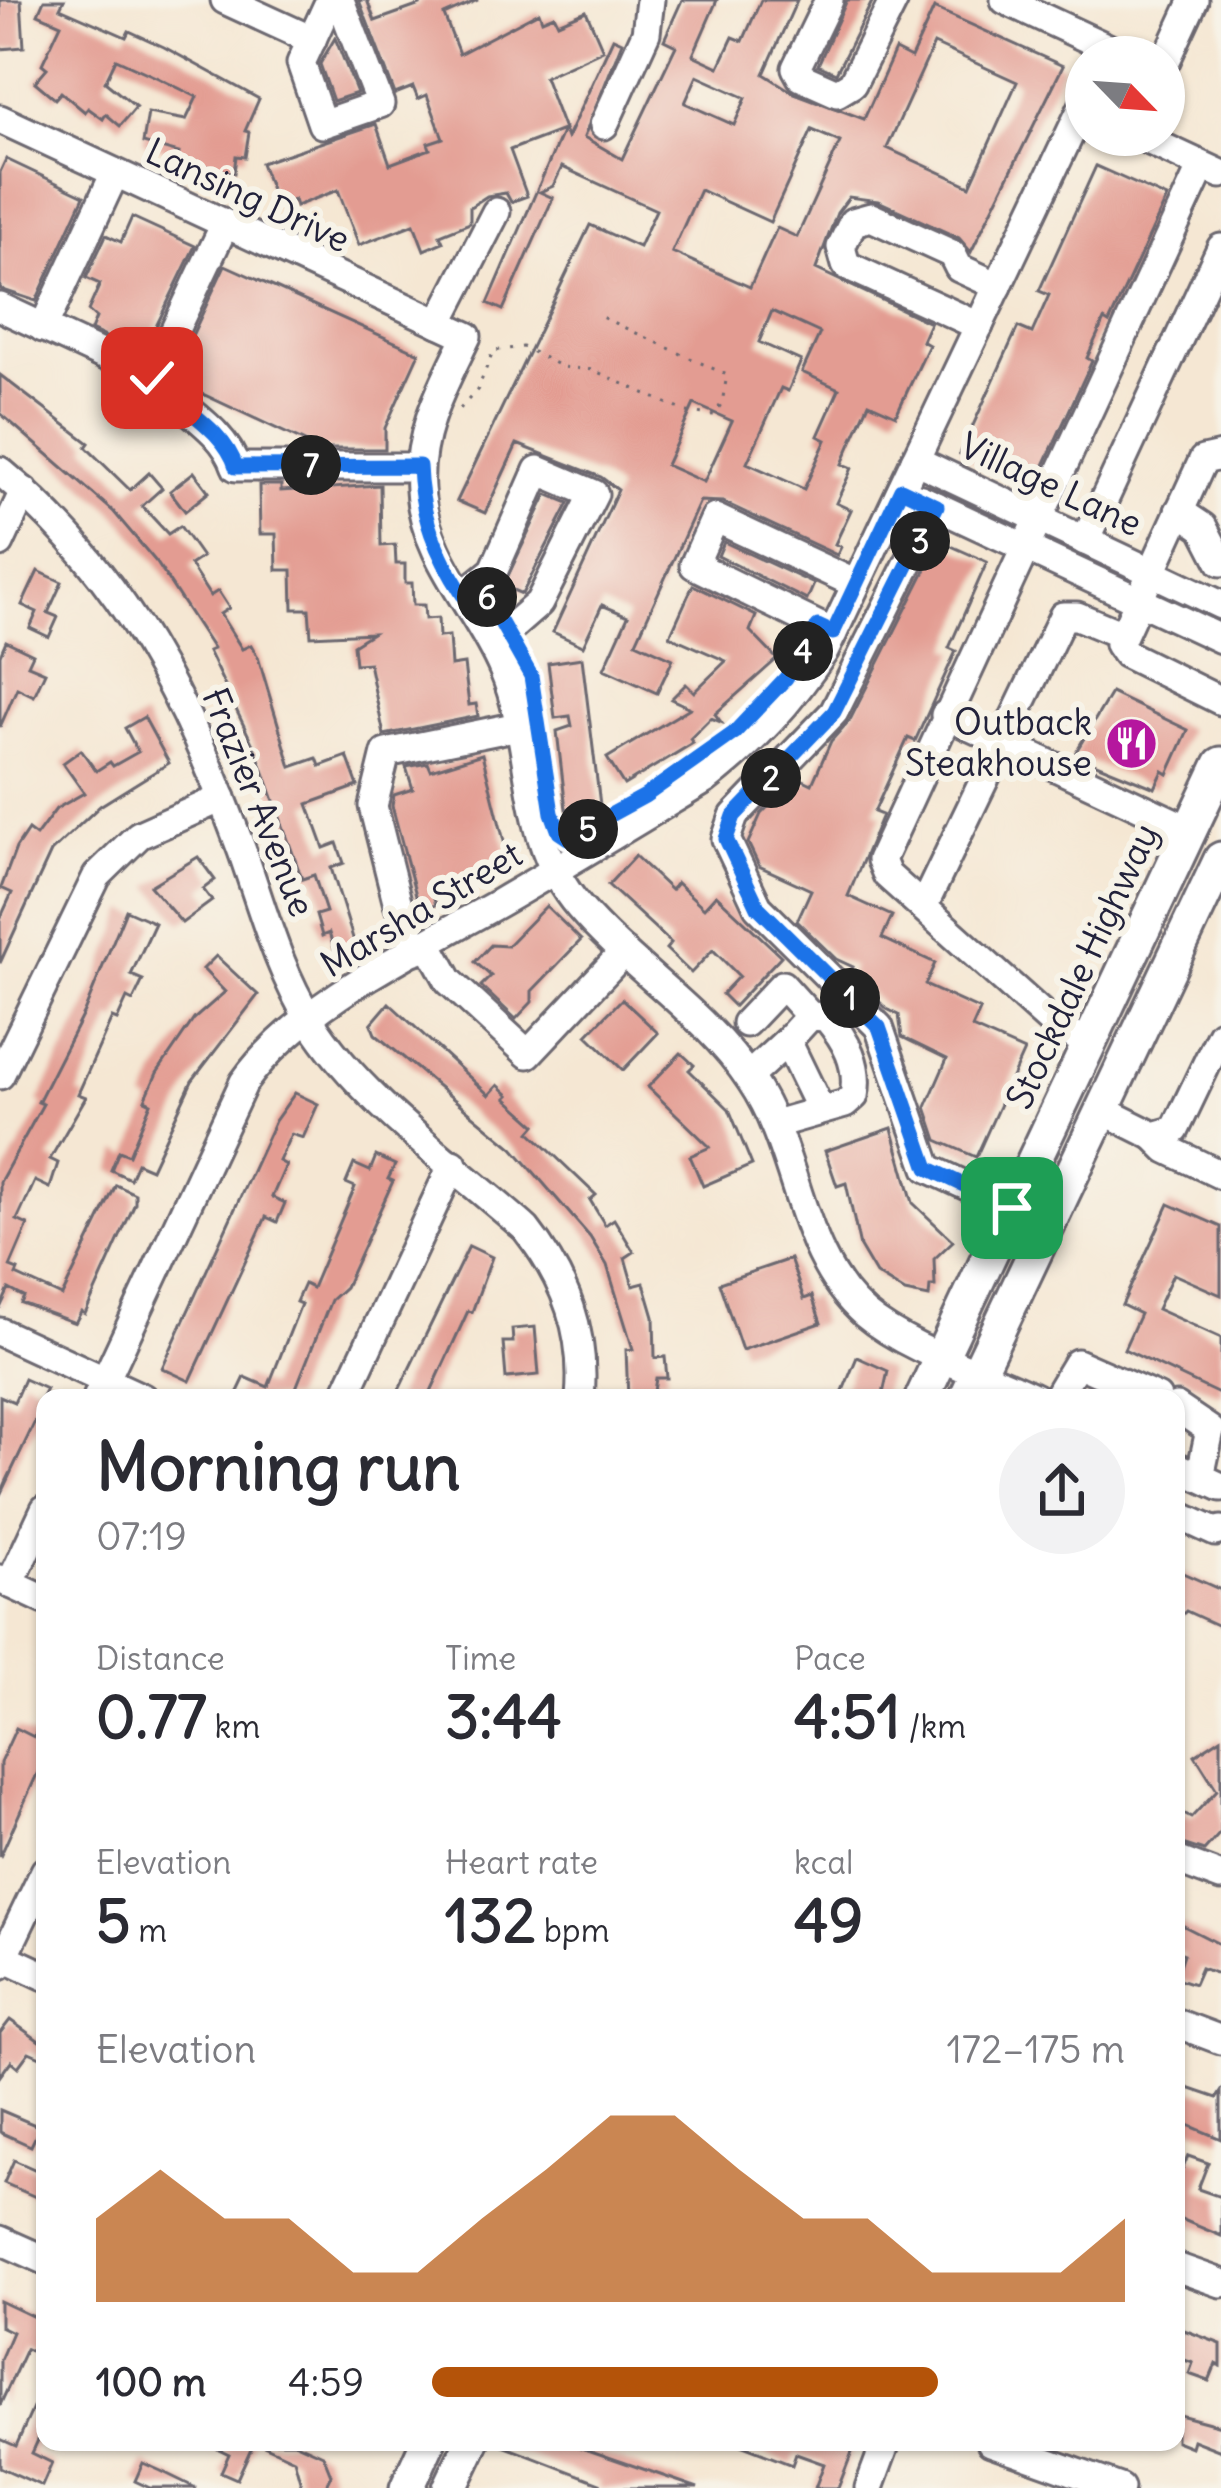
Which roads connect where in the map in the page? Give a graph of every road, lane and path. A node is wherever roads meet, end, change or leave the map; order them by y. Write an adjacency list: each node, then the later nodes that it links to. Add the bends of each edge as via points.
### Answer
1 (225, 0): 11 (street)
2 (330, 0): 11 (street)
3 (340, 0): 11 (street, via 380,104 322,124 301,63)
4 (650, 0): 13 (street, via 646,33)
5 (829, 0): 6 (street, via 796,68 837,93 852,84)
6 (894, 0)
7 (1005, 0): 9 (street)
8 (1194, 0): 10 (street)
9 (1076, 36)
10 (1177, 36)
11 (312, 40)
12 (0, 119): 17 (street, Lansing Drive)
13 (604, 125)
14 (1065, 144): 22 (street, Marsha Street)
15 (1182, 156): 16 (street)
16 (1212, 170): 39 (street)
17 (115, 173): 19 (street, Lansing Drive); 28 (street)
18 (496, 212): 26 (street)
19 (225, 224): 26 (street, Lansing Drive); 29 (street)
20 (1221, 248): 40 (street)
21 (958, 268): 22 (street); 24 (street); 24 (street, via 952,254 871,217 853,222 841,247 846,265)
22 (998, 286): 27 (street, Marsha Street)
23 (0, 307): 28 (street)
24 (940, 308): 27 (street)
25 (595, 314): 30 (path, via 727,375 714,415 686,412 593,370 509,346 493,351 478,389)
26 (439, 323): 33 (street, Lansing Drive, via 466,336 431,411)
27 (979, 326): 32 (street, Marsha Street)
28 (44, 328): 29 (street)
29 (152, 378): 33 (street, via 228,442 236,467)
30 (455, 412)
31 (1221, 456): 38 (street, via 1203,460)
32 (915, 460): 35 (street, Marsha Street); 39 (street, Village Lane)
33 (419, 466): 46 (street, via 426,526)
34 (0, 471): 36 (street, Frazier Avenue)
35 (901, 489): 37 (street); 45 (street, Marsha Street)
36 (24, 491): 41 (street); 58 (street, Frazier Avenue, via 84,553 149,642)
37 (937, 506): 42 (street); 80 (street, via 834,712 734,816 726,839 758,907 879,1027 928,1168)
38 (1179, 511): 43 (street, via 1203,527); 44 (street)
39 (1036, 517): 40 (street, Village Lane); 42 (street)
40 (1085, 541): 44 (street, Village Lane)
41 (0, 543)
42 (1023, 545): 47 (street); 54 (street)
43 (1221, 562)
44 (1150, 572): 47 (street); 48 (street, Village Lane)
45 (856, 584): 49 (street, Marsha Street); 49 (street, via 716,518 694,566)
46 (463, 595): 52 (street); 52 (street, via 494,570 538,470 594,494 539,603)
47 (1137, 600): 50 (street); 51 (street)
48 (1221, 605)
49 (833, 633): 61 (street, Marsha Street, via 798,692 742,751)
50 (1120, 634): 53 (street, via 1126,654); 56 (street, via 1063,616)
51 (1221, 639)
52 (492, 644): 55 (street)
53 (1221, 701)
54 (945, 716): 56 (street); 62 (street, via 881,860)
55 (519, 726): 61 (street, via 532,816); 64 (street, via 386,753 373,806 397,902)
56 (1003, 743): 59 (street); 62 (street)
57 (1221, 764): 59 (main road, Stockdale Highway)
58 (222, 798): 67 (street, Frazier Avenue); 72 (street, via 139,836 97,876)
59 (1190, 830): 71 (main road, Stockdale Highway)
60 (1221, 859): 63 (main road, Stockdale Highway)
61 (554, 871): 64 (street, Marsha Street); 65 (street)
62 (923, 907): 71 (street, via 1051,1022)
63 (1209, 916): 75 (main road, Stockdale Highway)
64 (422, 947): 65 (street, via 528,1054); 67 (street, Marsha Street)
65 (624, 952): 73 (street)
66 (810, 1016): 68 (street, via 782,986); 70 (street); 74 (street, via 826,1017 840,1033 857,1079 845,1104)
67 (309, 1018): 78 (street, Frazier Avenue, via 351,1072); 83 (street, Marsha Street, via 244,1082)
68 (746, 1023)
69 (1221, 1034): 77 (street)
70 (787, 1040): 73 (street); 74 (street)
71 (1089, 1044): 80 (main road, Stockdale Highway)
72 (0, 1075)
73 (749, 1076): 76 (street)
74 (820, 1109): 76 (street)
75 (1102, 1110): 77 (street); 82 (main road, Stockdale Highway)
76 (775, 1124): 82 (street, via 831,1274 878,1324)
77 (1164, 1132): 79 (street, via 1167,1149)
78 (453, 1164): 84 (street); 85 (street, Frazier Avenue, via 526,1229 562,1282 580,1345)
79 (1221, 1175)
80 (1012, 1208): 82 (main road, Stockdale Highway)
81 (0, 1332): 83 (street)
82 (963, 1372): 86 (main road, Stockdale Highway); 87 (street)
83 (101, 1389)
84 (348, 1389)
85 (580, 1389)
86 (936, 1389)
87 (1011, 1389)
88 (1060, 1389): 89 (street, via 1071,1368 1084,1363)
89 (1138, 1389)
90 (1185, 1413): 91 (street, via 1210,1430)
91 (1199, 1477)
92 (1185, 1518): 94 (street)
93 (36, 1525): 95 (street)
94 (1221, 1530)
95 (5, 1581): 96 (street)
96 (36, 1596)
97 (1185, 1863): 98 (street)
98 (1221, 1877)
99 (36, 1889): 100 (street)
100 (1, 1959): 101 (street)
101 (36, 1973)
102 (1185, 2026): 103 (street)
103 (1221, 2039)
104 (0, 2240): 105 (street)
105 (36, 2256)
106 (1185, 2270): 107 (street)
107 (1221, 2283)
108 (424, 2451): 112 (main road)
109 (468, 2451): 113 (main road)
110 (883, 2451): 114 (street)
111 (1017, 2451): 115 (street)
112 (406, 2488)
113 (450, 2488)
114 (869, 2488)
115 (1120, 2488)

